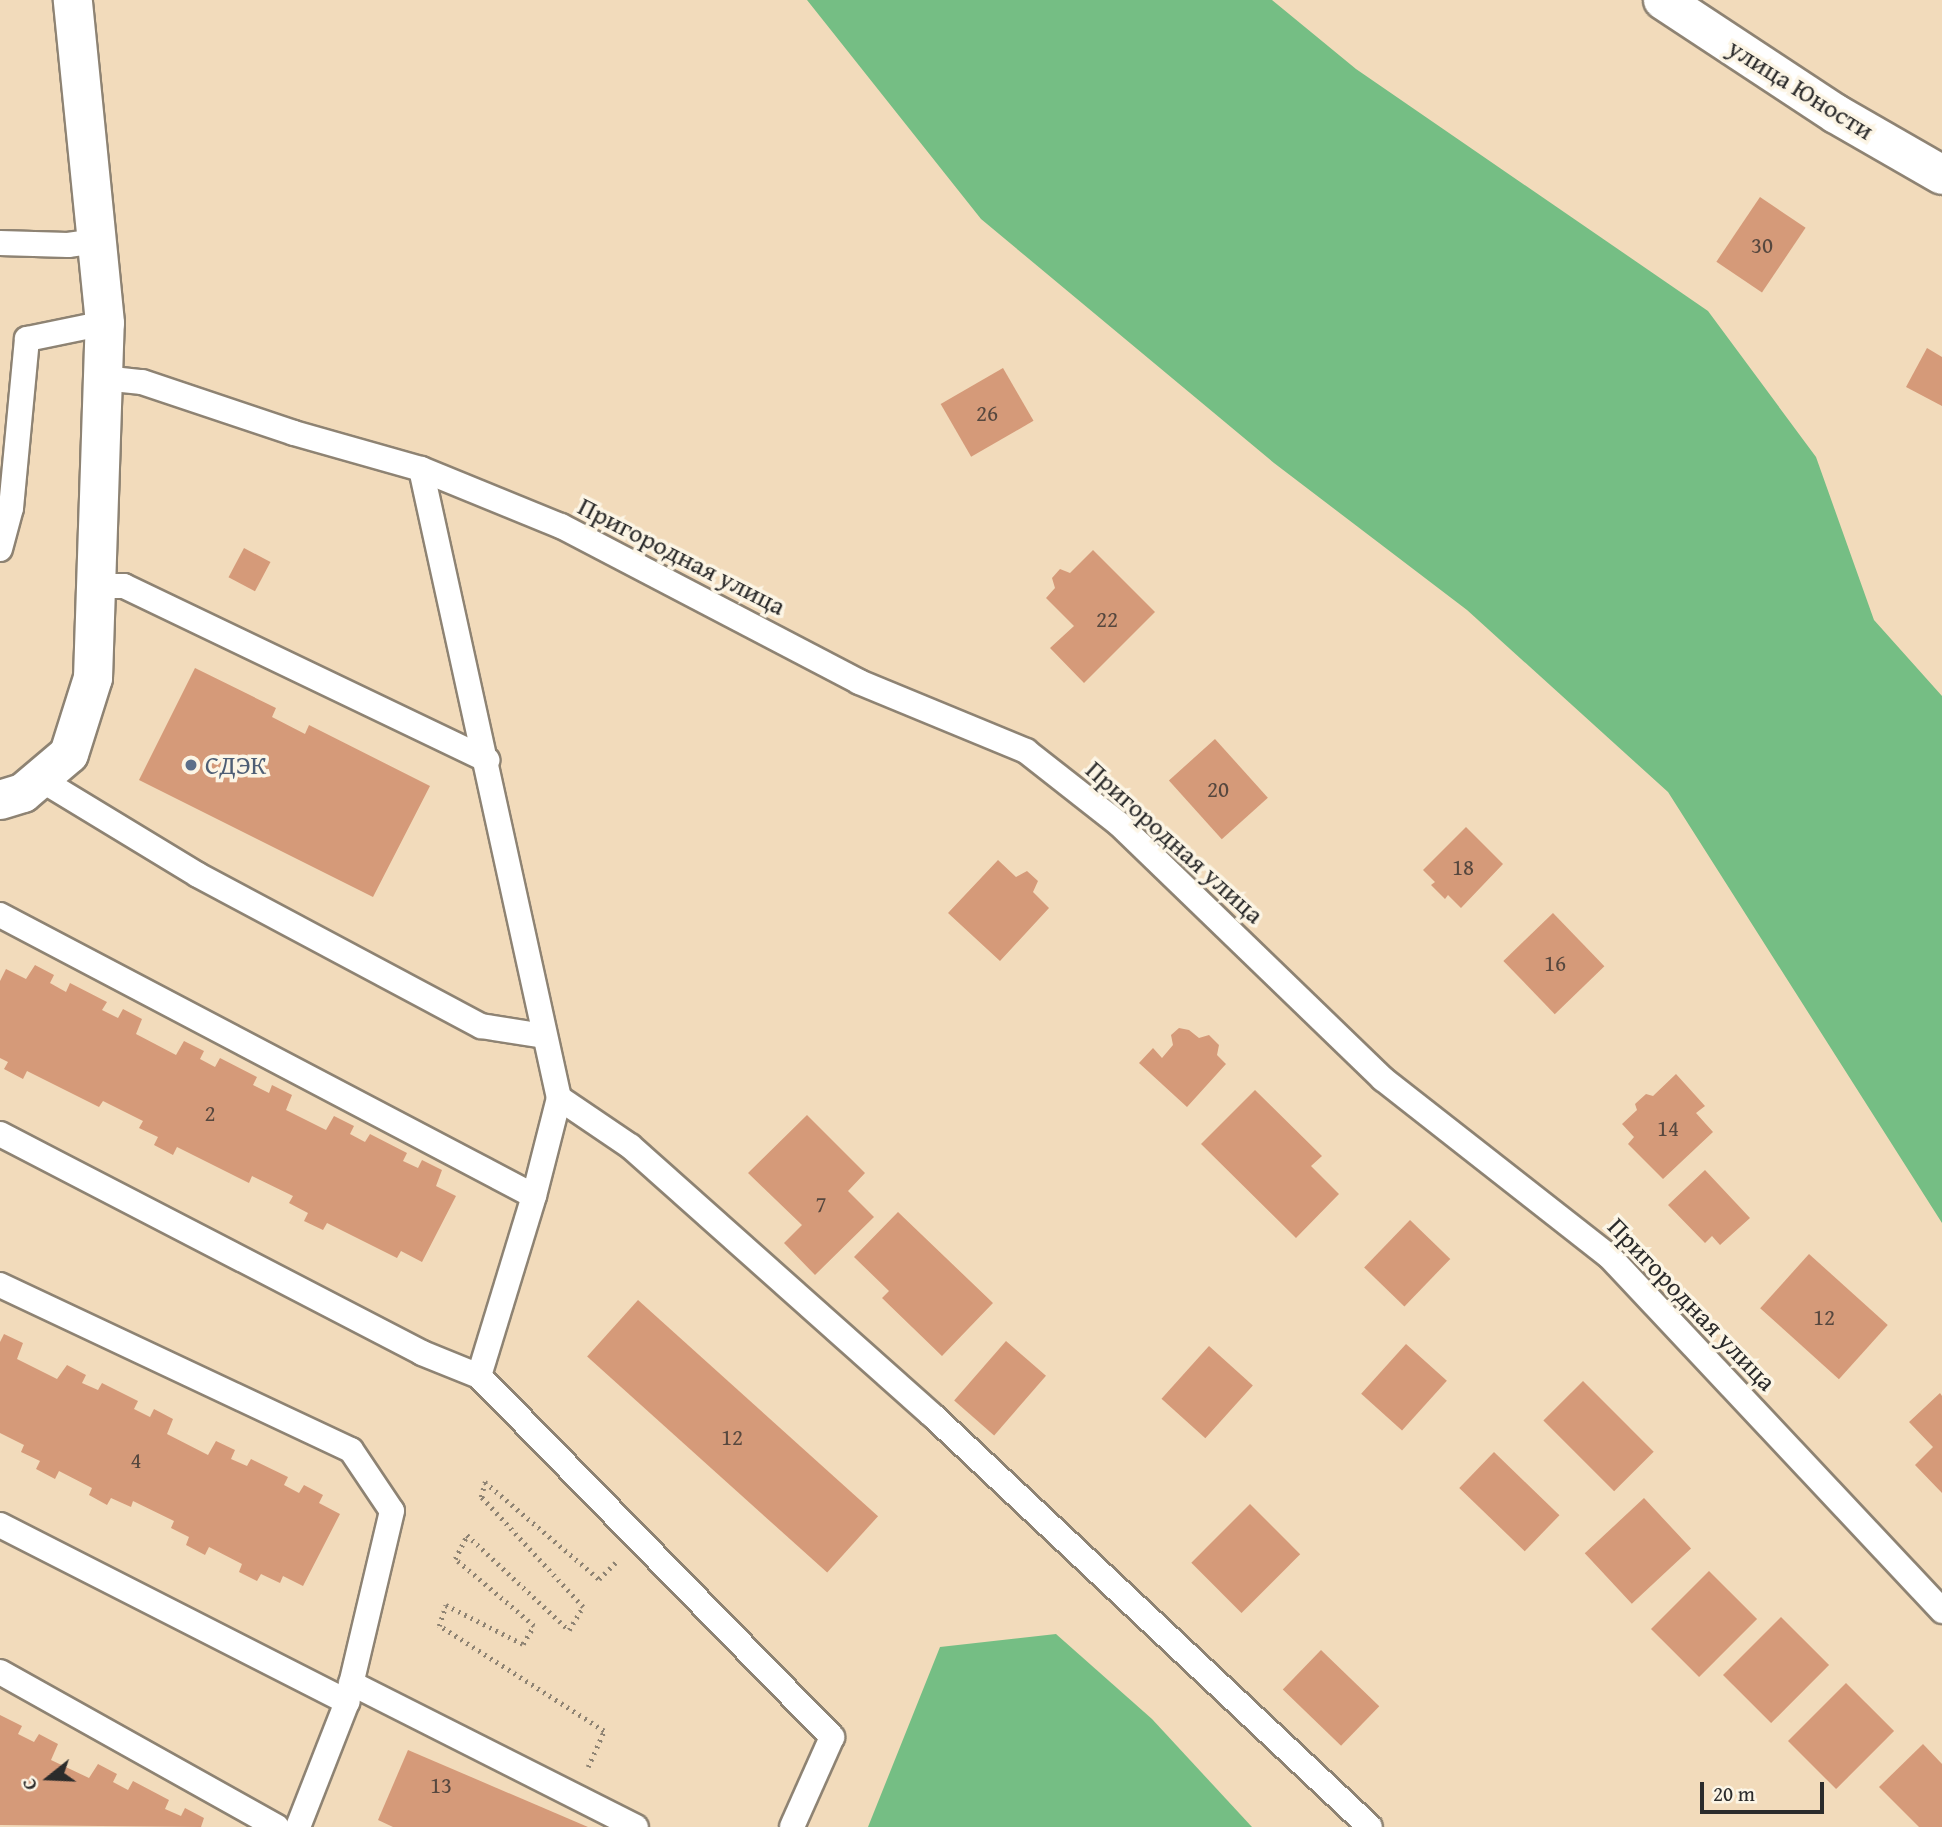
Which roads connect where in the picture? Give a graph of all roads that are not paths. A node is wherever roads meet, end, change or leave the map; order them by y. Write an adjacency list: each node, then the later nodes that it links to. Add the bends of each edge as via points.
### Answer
1 (73, 0): 4 (street)
2 (1663, 0): 3 (street, улица Юности, via 1836,114)
3 (1942, 175)
4 (94, 241): 5 (lane); 6 (street)
5 (0, 243)
6 (105, 323): 7 (street); 9 (lane, via 27,339 11,508)
7 (103, 378): 8 (lane, Пригородная улица, via 142,382); 10 (street)
8 (421, 469): 11 (lane); 22 (lane, Пригородная улица, via 561,526 859,682 1026,751 1119,824 1383,1079 1609,1256)
9 (0, 549)
10 (96, 586): 11 (lane, via 124,586); 12 (street, via 93,678 69,754)
11 (487, 760): 15 (lane)
12 (40, 779): 13 (street, via 23,793); 15 (lane, via 198,875 481,1026)
13 (0, 800)
14 (0, 915): 18 (lane)
15 (544, 1036): 16 (lane)
16 (559, 1098): 18 (lane); 29 (lane, via 630,1146 932,1415)
17 (0, 1134): 20 (lane, via 422,1353)
18 (534, 1196): 20 (lane)
19 (0, 1285): 24 (lane, via 351,1450 392,1511)
20 (479, 1376): 28 (lane, via 832,1737)
21 (0, 1525): 24 (lane)
22 (1942, 1611)
23 (0, 1672): 25 (lane)
24 (349, 1693): 26 (lane); 27 (lane)
25 (277, 1827)
26 (298, 1827)
27 (636, 1827)
28 (792, 1827)
29 (1370, 1827)

